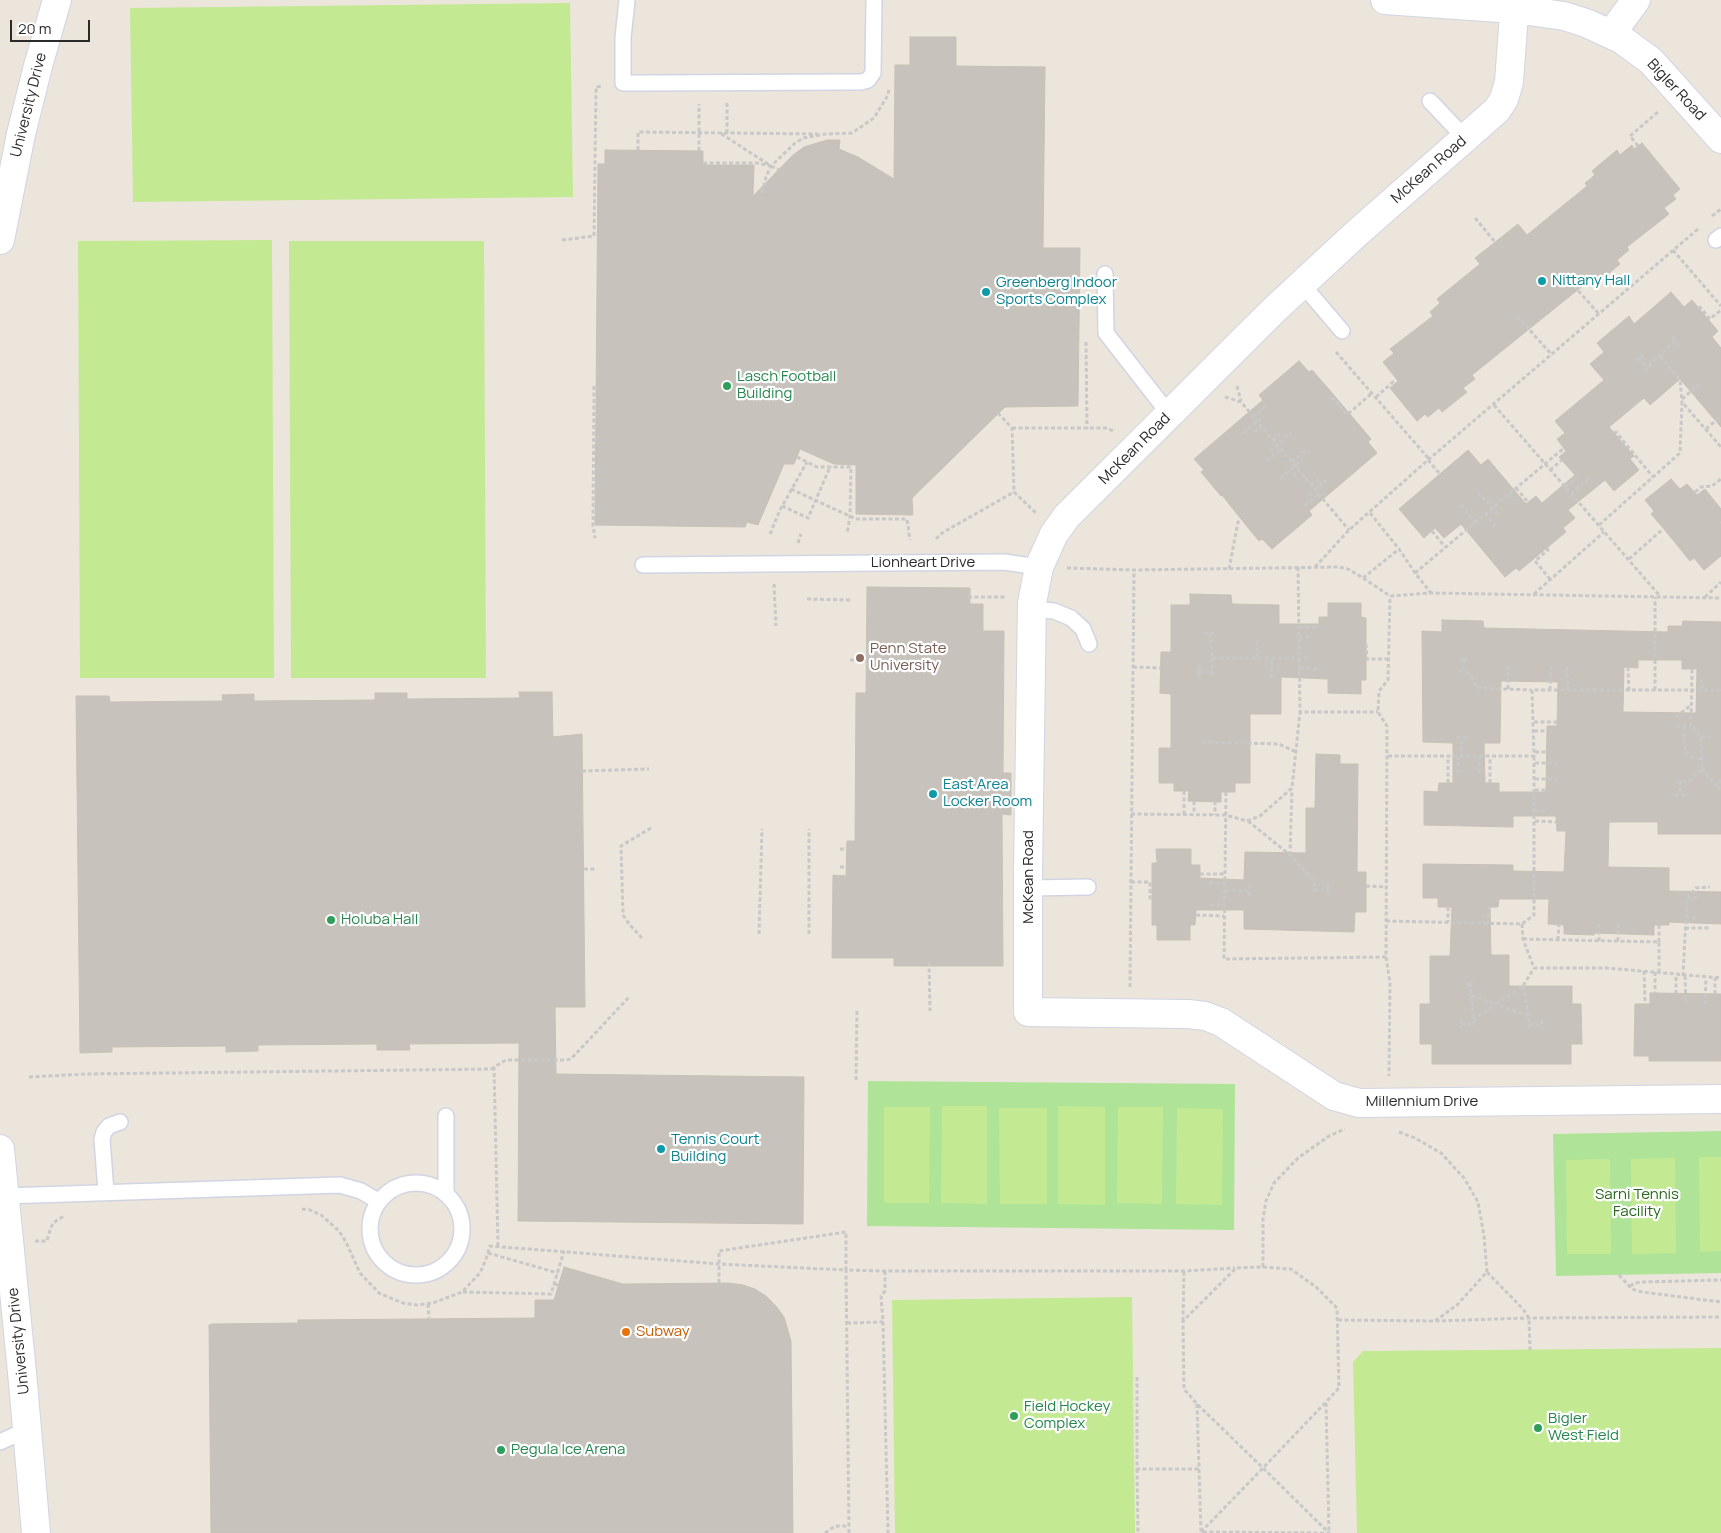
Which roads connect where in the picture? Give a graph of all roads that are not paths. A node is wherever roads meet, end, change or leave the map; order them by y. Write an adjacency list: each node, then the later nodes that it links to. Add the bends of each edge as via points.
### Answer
1 (57, 0): 11 (street, University Drive, via 38,66)
2 (627, 0): 3 (lane, via 623,83 868,80 873,73)
3 (874, 0)
4 (1385, 0): 6 (street, Bigler Road)
5 (1636, 0): 7 (street)
6 (1514, 4): 7 (street, Bigler Road, via 1574,18); 9 (street, McKean Road, via 1512,62 1507,91 1497,110)
7 (1612, 34): 10 (street, Bigler Road, via 1661,71)
8 (1430, 101): 9 (lane)
9 (1465, 138): 13 (street, McKean Road)
10 (1721, 139)
11 (0, 240)
12 (1105, 274): 15 (lane, via 1106,332)
13 (1302, 284): 14 (lane); 15 (street, McKean Road)
14 (1342, 331)
15 (1170, 414): 17 (street, McKean Road, via 1068,516 1054,534)
16 (643, 565): 17 (lane, Lionheart Drive, via 1004,562)
17 (1039, 566): 18 (street, McKean Road)
18 (1024, 603): 19 (lane, via 1071,618 1084,629); 21 (street, McKean Road)
19 (1089, 644)
20 (1088, 887): 21 (lane)
21 (1028, 888): 22 (street, McKean Road)
22 (1028, 1012): 23 (street, Millennium Drive, via 1205,1016 1221,1022 1334,1096 1359,1103)
23 (1721, 1099)
24 (446, 1116): 28 (lane)
25 (120, 1122): 27 (lane, via 109,1126 102,1140)
26 (0, 1149): 29 (street, University Drive)
27 (106, 1192): 29 (lane); 30 (lane, via 340,1185 361,1191)
28 (446, 1193): 30 (lane, via 428,1184 408,1183 392,1189); 30 (lane, via 458,1207 463,1224 462,1242 453,1258 440,1270 422,1276 404,1275 388,1267 376,1253 370,1236 371,1218)
29 (5, 1196): 31 (street, University Drive)
30 (378, 1202)
31 (28, 1429): 32 (lane); 33 (street, University Drive)
32 (0, 1442)
33 (36, 1533)

